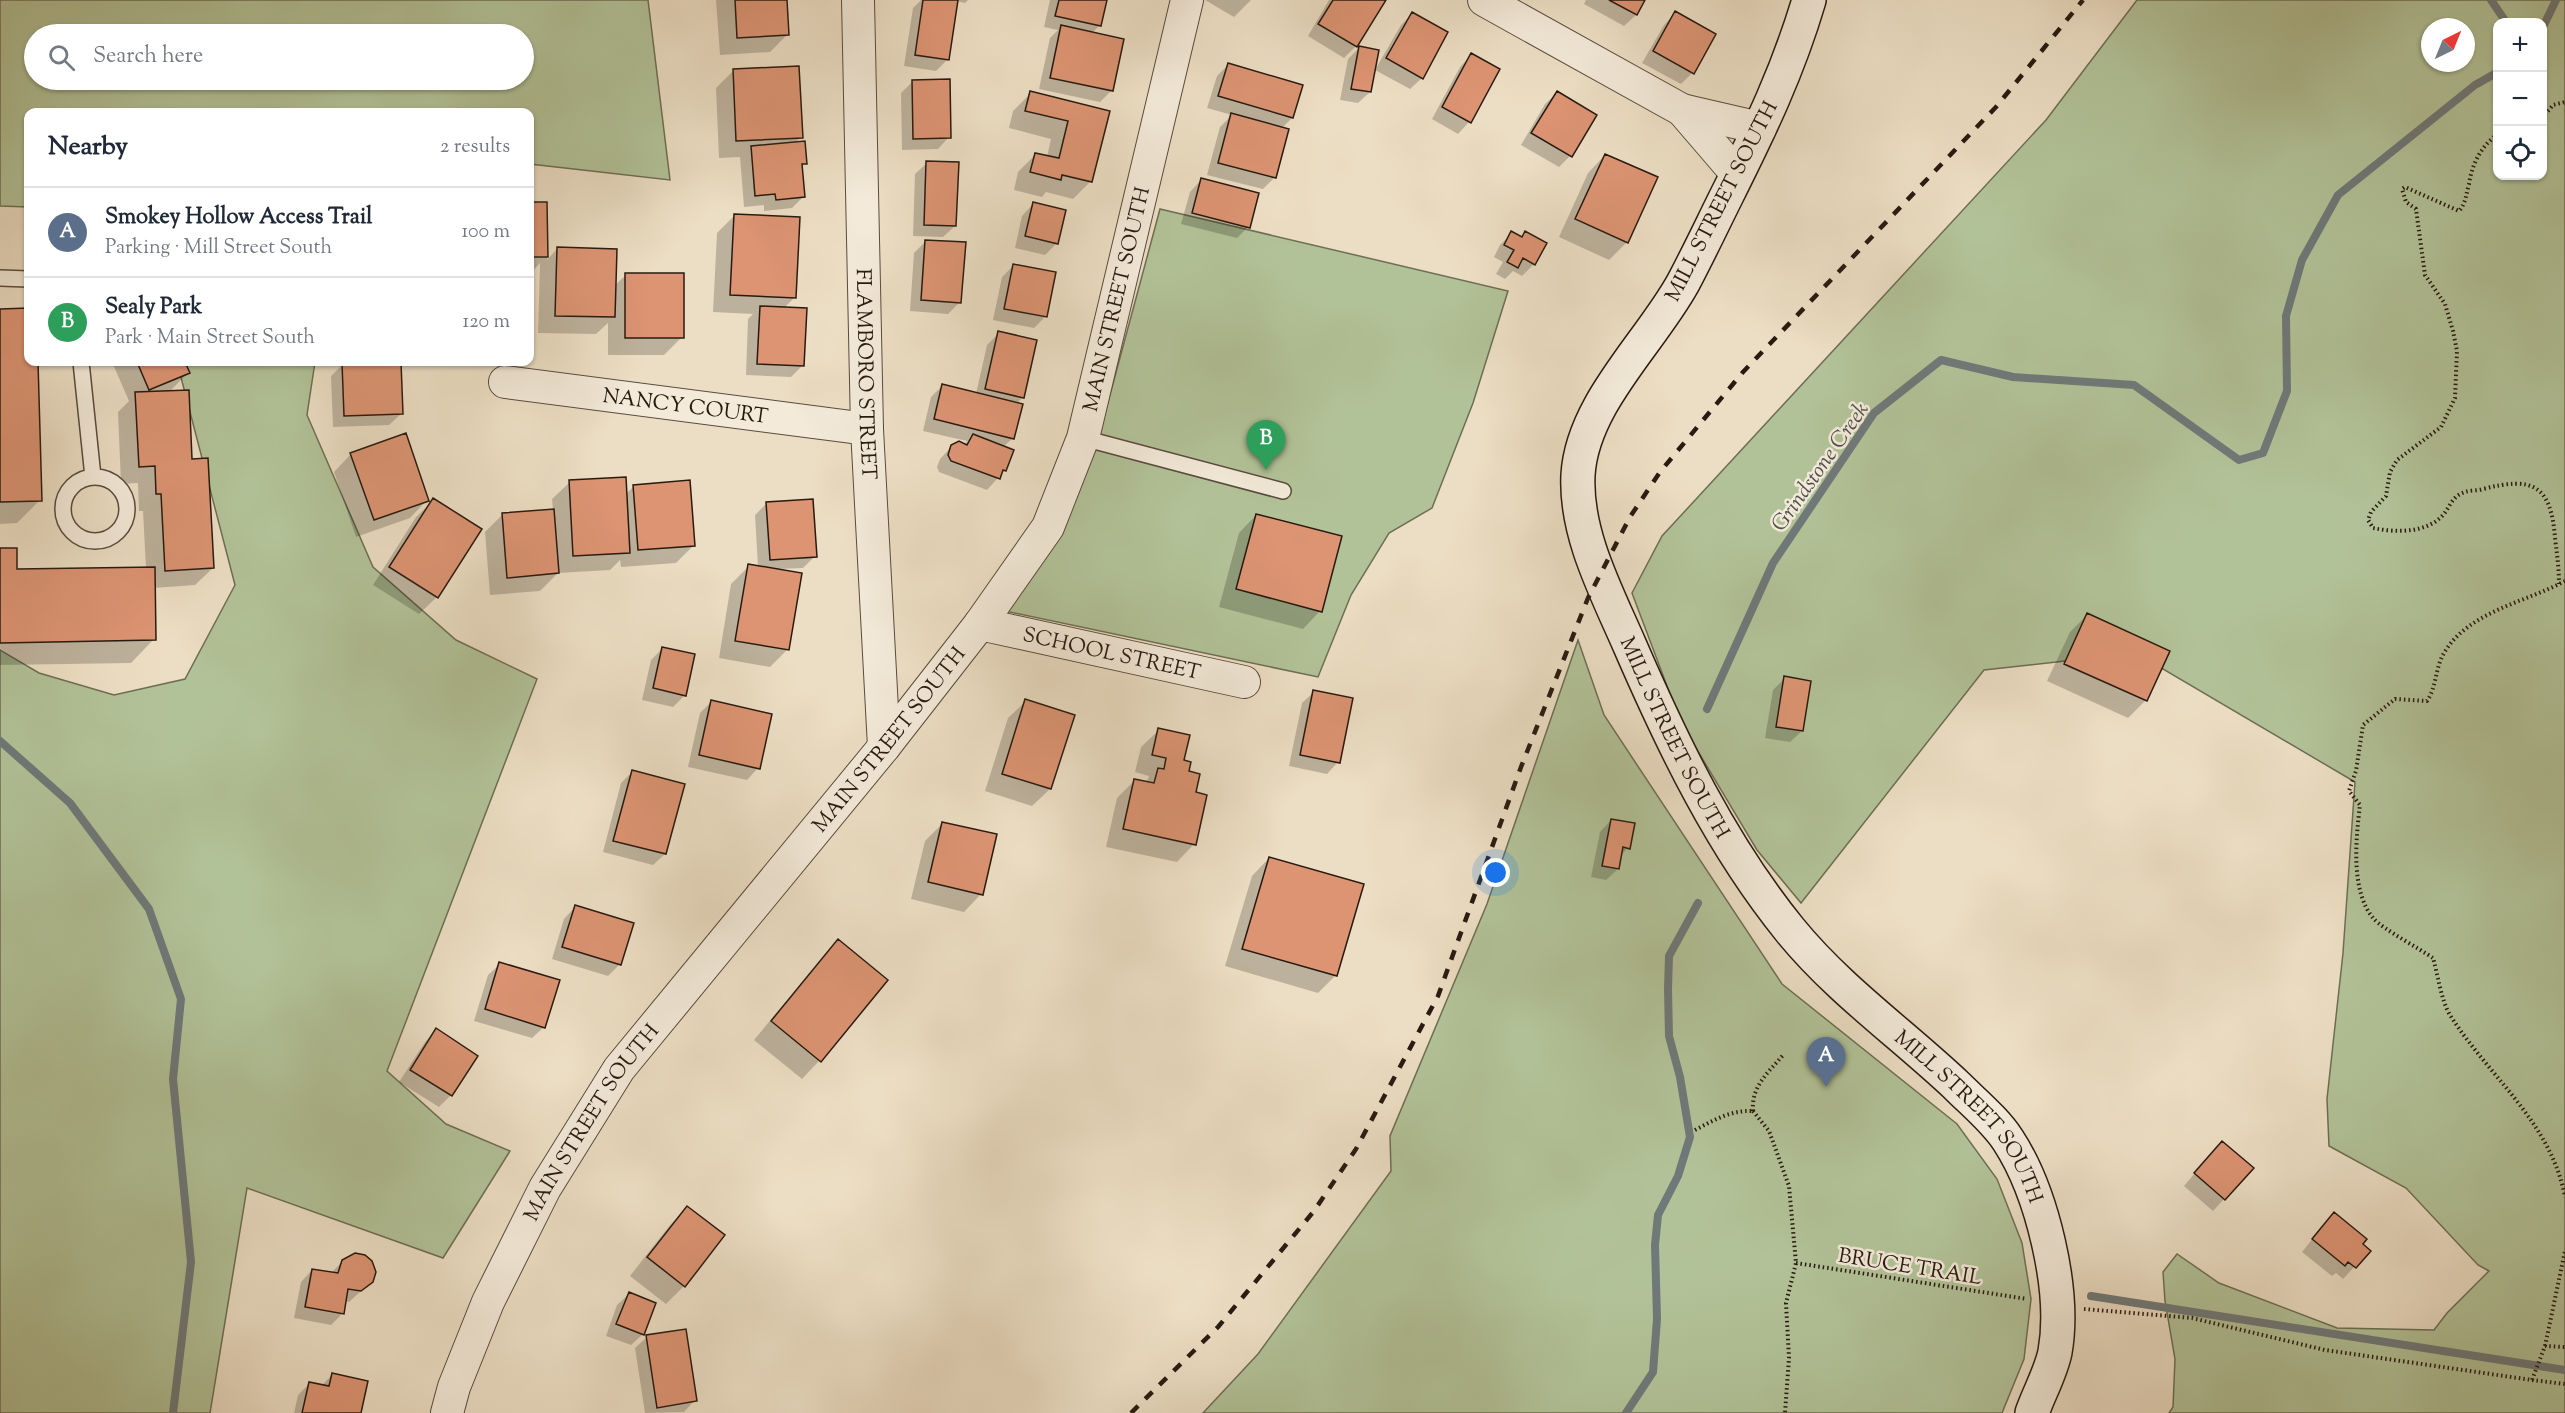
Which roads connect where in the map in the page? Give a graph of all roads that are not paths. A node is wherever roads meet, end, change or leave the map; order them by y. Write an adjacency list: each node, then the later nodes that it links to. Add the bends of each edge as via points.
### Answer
1 (858, 0): 12 (street, FLAMBORO STREET)
2 (1187, 0): 13 (street, MAIN STREET SOUTH)
3 (1484, 0): 5 (street)
4 (1809, 0): 6 (main road, MILL STREET SOUTH, via 1780,87)
5 (1682, 110): 6 (street); 7 (street)
6 (1760, 128): 7 (main road, MILL STREET SOUTH)
7 (1737, 174): 20 (main road, MILL STREET SOUTH, via 1681,286 1598,410 1586,437 1578,473 1581,515 1598,570 1695,787 1758,887 1834,979 1979,1107 2013,1149 2043,1220 2057,1305 2055,1352)
8 (0, 278): 9 (lane)
9 (24, 279)
10 (81, 366): 14 (lane)
11 (505, 382): 12 (street, NANCY COURT)
12 (867, 429): 18 (street, FLAMBORO STREET)
13 (1083, 438): 15 (lane); 16 (street, MAIN STREET SOUTH, via 1048,526)
14 (93, 477): 14 (lane, via 73,485 67,494 64,515 75,533 84,538 104,539 121,528 126,518 125,498 113,482)
15 (1283, 491)
16 (980, 624): 17 (street, SCHOOL STREET); 18 (street, MAIN STREET SOUTH)
17 (1244, 682)
18 (884, 747): 19 (street, MAIN STREET SOUTH, via 619,1069 534,1209 488,1302)
19 (447, 1413)
20 (2032, 1413)

